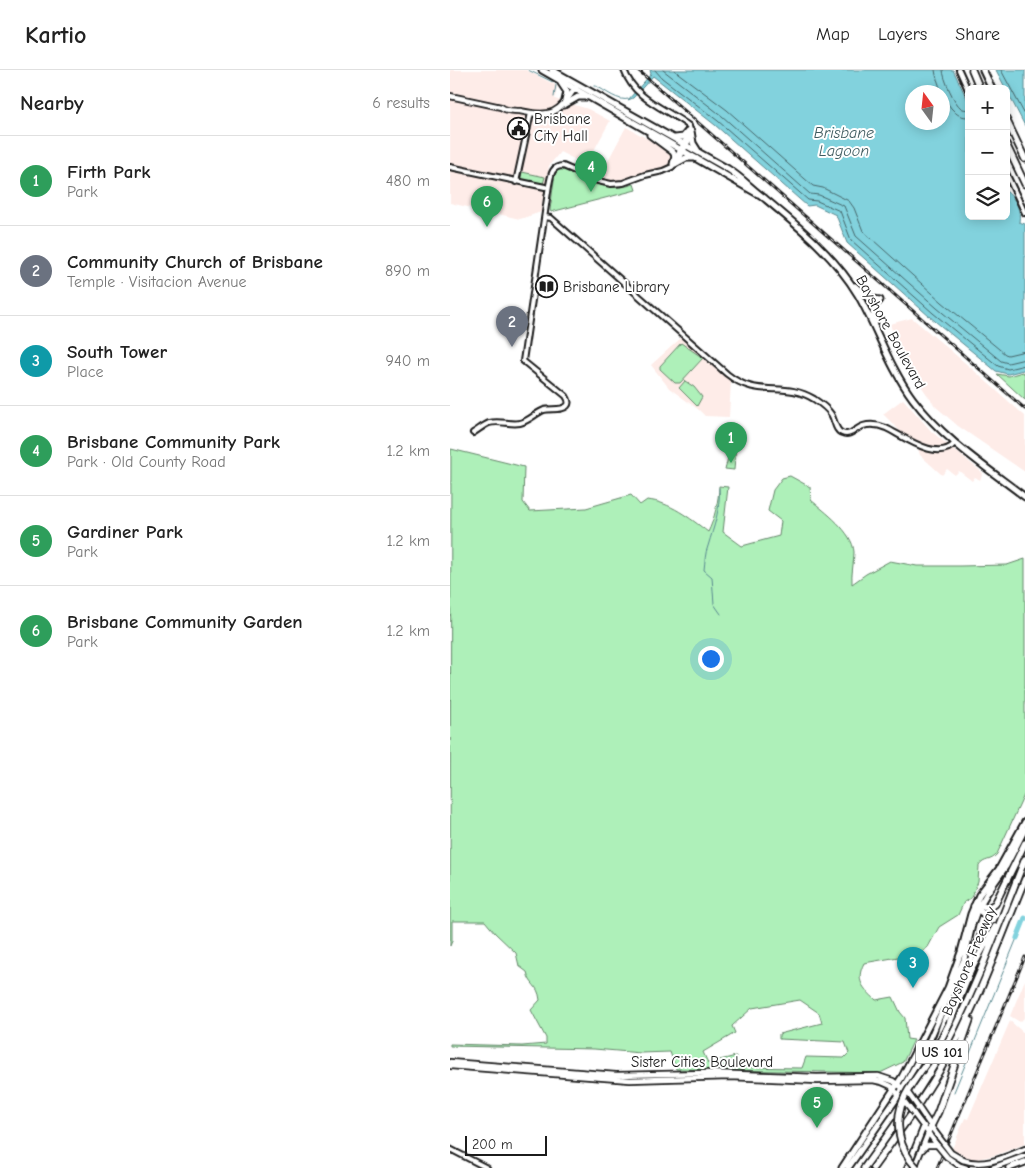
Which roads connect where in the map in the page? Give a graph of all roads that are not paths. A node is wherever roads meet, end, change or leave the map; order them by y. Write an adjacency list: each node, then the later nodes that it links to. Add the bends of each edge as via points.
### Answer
1 (542, 70): 7 (main road, Bayshore Boulevard)
2 (552, 70): 8 (main road, Bayshore Boulevard)
3 (624, 70): 19 (street, via 633,88 652,104 686,124)
4 (959, 70): 9 (street)
5 (972, 70): 10 (highway)
6 (983, 70): 11 (highway)
7 (559, 80): 12 (main road, Bayshore Boulevard); 15 (main road, via 567,92)
8 (578, 84): 12 (main road); 20 (main road, Bayshore Boulevard)
9 (966, 85)
10 (978, 85)
11 (990, 85)
12 (574, 89): 14 (main road, Bayshore Boulevard); 15 (main road)
13 (450, 96): 16 (main road)
14 (590, 98): 15 (main road, via 578,97); 17 (main road, Bayshore Boulevard)
15 (564, 105): 16 (main road, via 547,114)
16 (531, 114): 29 (street)
17 (634, 123): 21 (main road, Bayshore Boulevard); 26 (main road, via 673,152)
18 (1010, 127): 25 (highway)
19 (690, 131): 20 (main road, via 681,138); 21 (street); 22 (main road)
20 (671, 137): 21 (main road, Bayshore Boulevard)
21 (684, 147): 22 (main road, Bayshore Boulevard); 24 (main road, Bayshore Boulevard); 26 (street)
22 (698, 152): 32 (main road, Bayshore Boulevard, via 750,184)
23 (1010, 152): 30 (highway)
24 (698, 158): 26 (main road, via 686,158); 32 (main road, Bayshore Boulevard)
25 (1025, 159)
26 (672, 166): 31 (street, via 625,183 613,184 559,166 552,172)
27 (450, 167): 29 (street)
28 (1007, 175): 33 (street)
29 (518, 182): 31 (street)
30 (1025, 184)
31 (547, 188): 34 (street)
32 (761, 195): 35 (main road, Bayshore Boulevard, via 818,245)
33 (1025, 213)
34 (545, 217): 38 (street, via 522,361); 40 (street, via 551,218 742,384 762,389 792,390 812,398 831,414 838,431 843,434 864,426 876,426 919,446 942,450)
35 (849, 280): 36 (main road, Bayshore Boulevard); 36 (main road, via 867,297 880,300 872,310)
36 (878, 336): 40 (main road, Bayshore Boulevard, via 893,369 911,396)
37 (532, 362): 38 (street)
38 (532, 368): 39 (street, via 567,397 565,408 541,411 522,423 493,422)
39 (473, 433)
40 (955, 443): 41 (main road, Bayshore Boulevard)
41 (1025, 497)
42 (1025, 822): 49 (main road, via 999,869 983,890)
43 (1025, 829): 49 (main road, via 1006,866)
44 (1025, 843): 49 (highway, via 995,904 988,908)
45 (1025, 859): 50 (highway, Bayshore Freeway / US 101)
46 (1025, 879): 48 (highway, Bayshore Freeway / US 101)
47 (1025, 886): 48 (highway)
48 (1016, 900): 51 (highway, Bayshore Freeway / US 101)
49 (977, 906): 54 (main road, via 948,988); 56 (main road, via 955,985); 60 (highway, via 986,916 986,924 930,1061)
50 (999, 923): 60 (highway, Bayshore Freeway / US 101, via 951,1035 925,1081); 73 (highway, bridge, via 991,931 950,1022 907,1092 900,1110 901,1144)
51 (996, 950): 59 (highway); 71 (highway, Bayshore Freeway / US 101, via 974,1005 946,1059)
52 (450, 1062): 54 (main road, Sister Cities Boulevard, via 600,1074 878,1076)
53 (450, 1066): 55 (main road, Sister Cities Boulevard, via 630,1080 730,1077 873,1080)
54 (898, 1084): 55 (main road); 56 (main road, Sister Cities Boulevard)
55 (895, 1089): 57 (main road); 68 (main road)
56 (906, 1091): 57 (main road); 59 (main road, Sister Cities Boulevard, bridge)
57 (901, 1098): 58 (main road, bridge); 69 (main road)
58 (924, 1126): 59 (main road); 72 (main road)
59 (930, 1129): 61 (main road); 63 (main road, bridge, via 951,1153 973,1163 985,1163); 64 (main road)
60 (887, 1136): 70 (highway, Bayshore Freeway / US 101)
61 (932, 1142): 64 (main road); 74 (main road, bridge, via 951,1160)
62 (450, 1149): 67 (street)
63 (1025, 1149)
64 (920, 1150): 73 (main road)
65 (1025, 1156): 75 (main road)
66 (1025, 1162): 76 (highway)
67 (487, 1168)
68 (842, 1168)
69 (848, 1168)
70 (864, 1168)
71 (873, 1168)
72 (906, 1168)
73 (916, 1168)
74 (966, 1168)
75 (992, 1168)
76 (1009, 1168)

